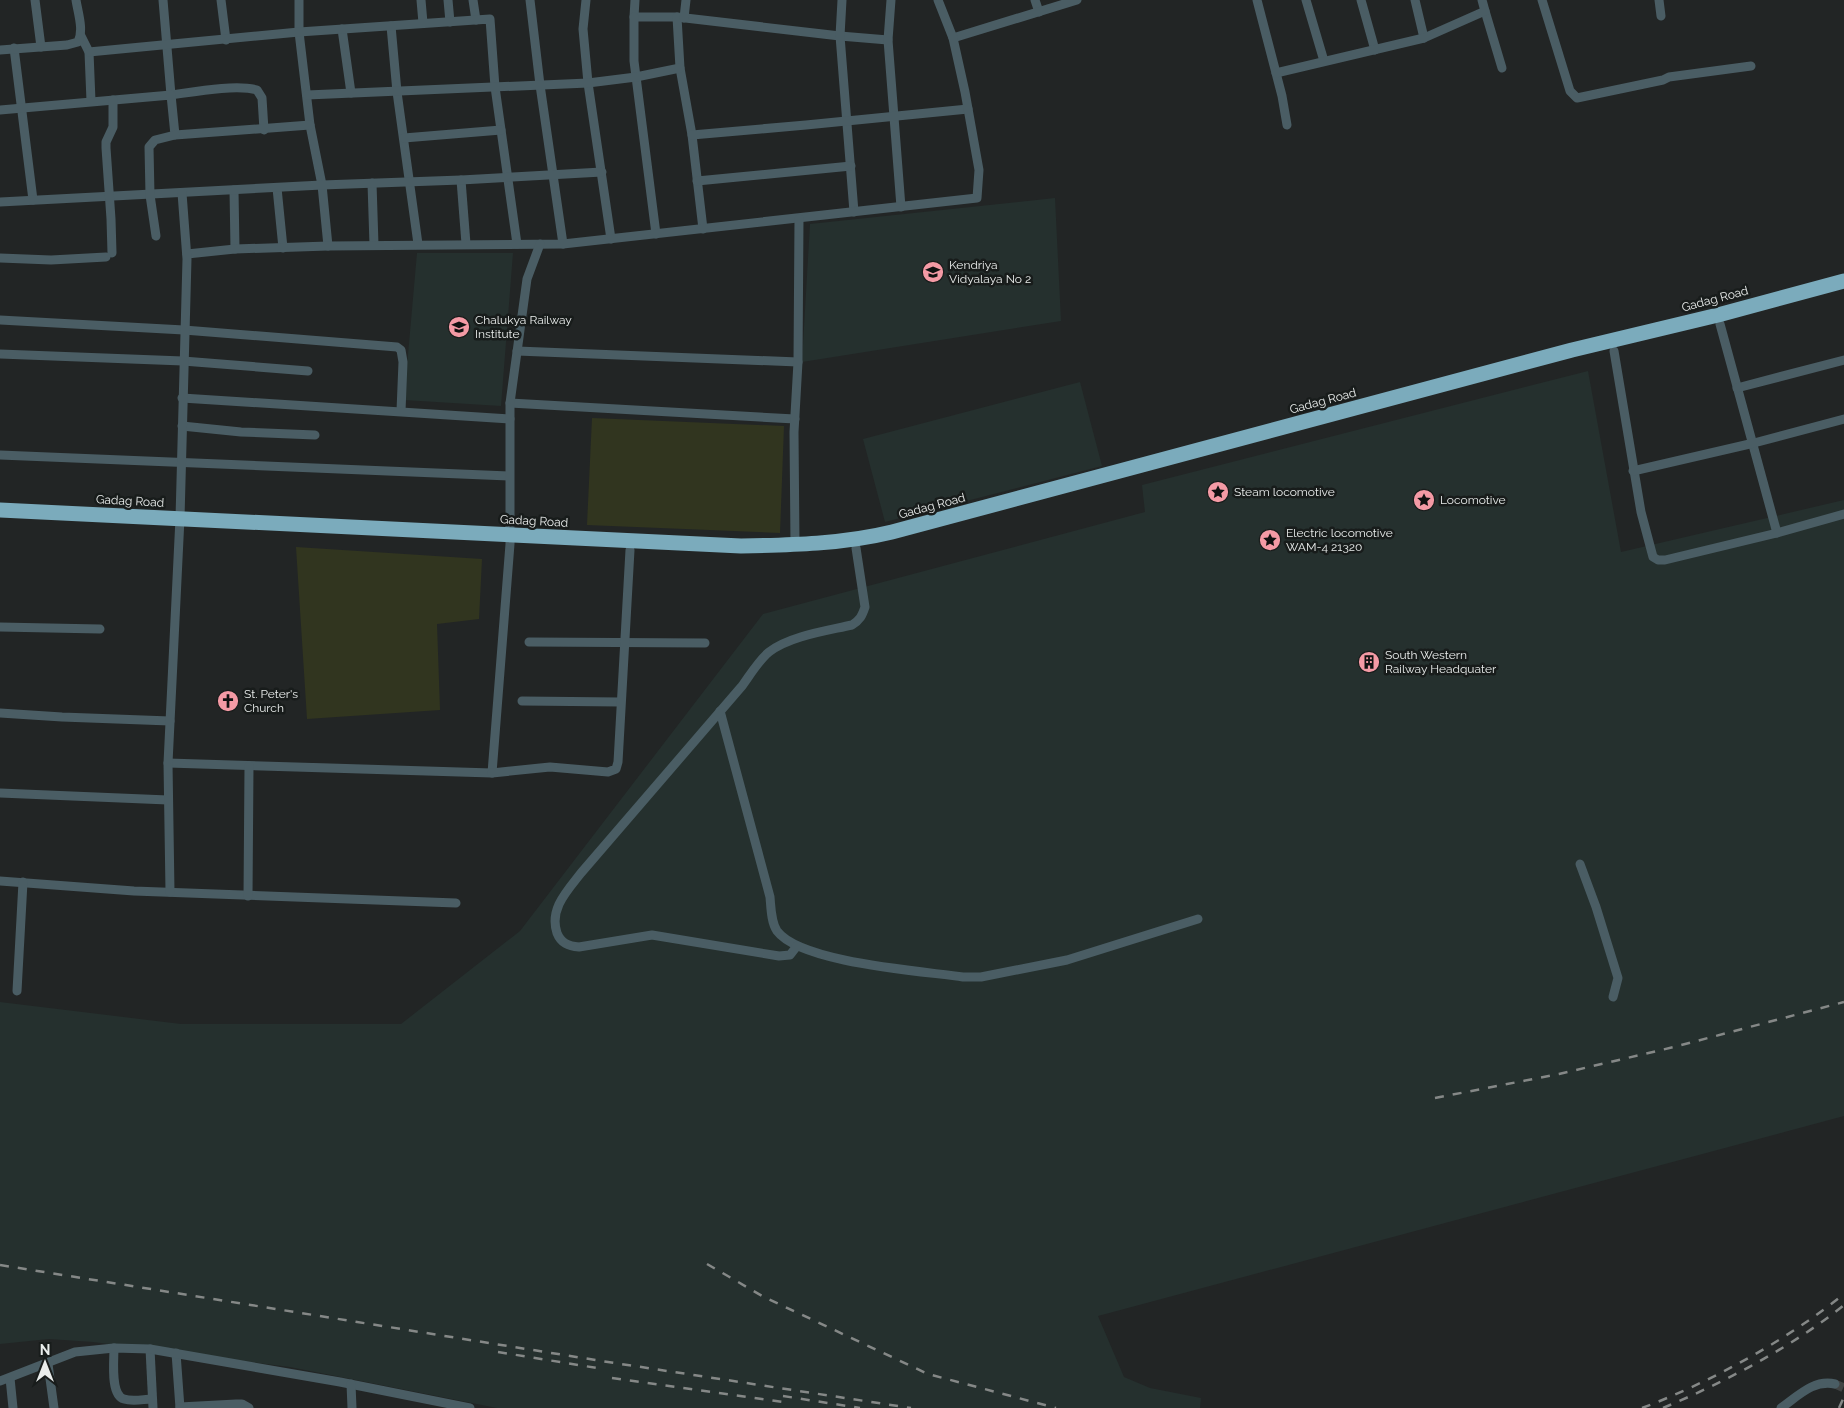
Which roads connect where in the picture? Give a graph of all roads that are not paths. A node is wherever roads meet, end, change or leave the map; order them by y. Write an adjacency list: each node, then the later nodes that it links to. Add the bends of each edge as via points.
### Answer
1 (35, 0): 43 (street)
2 (76, 0): 36 (street)
3 (163, 0): 42 (street)
4 (221, 0): 40 (street)
5 (299, 0): 35 (street)
6 (421, 0): 32 (street)
7 (448, 0): 31 (street)
8 (473, 0): 30 (street)
9 (530, 0): 55 (street)
10 (586, 0): 54 (street, via 583,29)
11 (635, 0): 28 (street)
12 (686, 0): 29 (street)
13 (842, 0): 37 (street)
14 (891, 0): 41 (street)
15 (938, 0): 38 (street)
16 (1035, 0): 26 (street)
17 (1077, 0): 26 (street)
18 (1257, 0): 52 (street)
19 (1306, 0): 48 (street)
20 (1361, 0): 46 (street)
21 (1415, 0): 39 (street)
22 (1482, 0): 25 (street)
23 (1542, 0): 49 (street, via 1570,91 1577,98 1669,77)
24 (1658, 0): 27 (street)
25 (1485, 11): 39 (street); 51 (street)
26 (1039, 12): 38 (street)
27 (1661, 16)
28 (634, 17): 29 (street); 53 (street)
29 (681, 17): 37 (street); 50 (street)
30 (476, 20): 31 (street); 56 (street, via 490,19)
31 (450, 22): 32 (street)
32 (423, 24): 33 (street)
33 (391, 26): 34 (street); 57 (street)
34 (342, 29): 35 (street); 58 (street)
35 (299, 32): 40 (street); 60 (street)
36 (81, 36): 43 (street, via 74,44); 47 (street)
37 (840, 36): 41 (street); 67 (street)
38 (953, 38): 64 (street)
39 (1424, 38): 46 (street)
40 (226, 40): 42 (street)
41 (888, 40): 66 (street)
42 (165, 45): 47 (street); 59 (street)
43 (41, 47): 44 (street)
44 (14, 48): 45 (street); 63 (street)
45 (0, 50)
46 (1375, 50): 48 (street)
47 (89, 52): 62 (street)
48 (1324, 61): 52 (street)
49 (1751, 66)
50 (680, 68): 53 (street); 73 (street)
51 (1502, 68)
52 (1276, 73): 69 (street)
53 (636, 77): 54 (street); 95 (street)
54 (588, 83): 55 (street); 76 (street)
55 (540, 85): 56 (street); 77 (street)
56 (494, 87): 57 (street); 71 (street)
57 (397, 92): 58 (street); 74 (street)
58 (351, 93): 60 (street)
59 (171, 95): 61 (street); 70 (street, via 209,90 257,90 262,98); 72 (street)
60 (307, 95): 68 (street)
61 (113, 100): 62 (street); 88 (street, via 113,127 106,142)
62 (91, 101): 63 (street)
63 (22, 108): 65 (street); 89 (street)
64 (968, 109): 66 (street); 91 (street, via 979,170 977,198)
65 (0, 110)
66 (895, 117): 67 (street); 91 (street)
67 (846, 121): 73 (street); 75 (street)
68 (310, 125): 70 (street); 83 (street)
69 (1287, 125)
70 (264, 130): 72 (street)
71 (501, 130): 74 (street); 78 (street)
72 (175, 135): 87 (street, via 155,140 149,147)
73 (692, 135): 80 (street)
74 (404, 138): 81 (street)
75 (851, 166): 80 (street); 92 (street)
76 (602, 172): 77 (street); 97 (street)
77 (553, 175): 78 (street); 102 (street)
78 (508, 178): 79 (street); 100 (street)
79 (461, 180): 81 (street); 99 (street)
80 (697, 181): 94 (street)
81 (411, 182): 82 (street); 98 (street)
82 (372, 183): 83 (street); 103 (street)
83 (322, 185): 84 (street); 104 (street)
84 (277, 188): 85 (street); 105 (street)
85 (234, 190): 86 (street); 106 (street)
86 (182, 193): 87 (street); 107 (street)
87 (150, 195): 88 (street); 96 (street)
88 (110, 197): 89 (street); 108 (street, via 109,255 51,260)
89 (33, 200): 90 (street)
90 (0, 202)
91 (901, 207): 92 (street)
92 (854, 212): 93 (street)
93 (799, 219): 94 (street); 119 (street)
94 (703, 229): 95 (street)
95 (656, 234): 97 (street)
96 (156, 236)
97 (611, 239): 102 (street)
98 (418, 244): 99 (street); 103 (street)
99 (466, 244): 100 (street)
100 (517, 244): 101 (street)
101 (540, 244): 102 (street); 114 (street, via 527,279)
102 (563, 244)
103 (374, 245): 104 (street)
104 (328, 246): 105 (street)
105 (283, 248): 106 (street)
106 (235, 249): 107 (street)
107 (187, 254): 113 (street)
108 (0, 258)
109 (1844, 281): 141 (highway, Gadag Road, via 1572,350 892,532)
110 (1844, 290): 112 (highway, Gadag Road)
111 (0, 320): 113 (street)
112 (1720, 324): 115 (highway, Gadag Road); 121 (street)
113 (184, 330): 118 (street); 124 (street, via 397,347 401,350 403,362)
114 (517, 351): 119 (street); 123 (street)
115 (1614, 351): 133 (street); 142 (highway, Gadag Road, via 895,541)
116 (0, 354): 118 (street)
117 (1844, 360): 121 (street)
118 (183, 361): 120 (street); 122 (street)
119 (798, 362): 126 (street)
120 (308, 371)
121 (1737, 388): 130 (street)
122 (182, 398): 124 (street); 128 (street)
123 (510, 403): 125 (street); 126 (street)
124 (401, 411): 125 (street)
125 (510, 419): 134 (street)
126 (795, 419): 141 (street)
127 (1844, 420): 130 (street)
128 (182, 426): 129 (street); 132 (street)
129 (316, 435)
130 (1754, 443): 133 (street); 139 (street)
131 (0, 454): 132 (street)
132 (181, 463): 134 (street); 138 (street)
133 (1633, 471): 139 (street, via 1651,553 1658,560)
134 (510, 476): 140 (street)
135 (0, 510): 138 (highway, Gadag Road)
136 (1844, 514): 139 (street)
137 (0, 520): 138 (highway, Gadag Road)
138 (180, 523): 140 (highway, Gadag Road); 153 (street)
139 (1777, 533)
140 (510, 540): 141 (highway, Gadag Road); 143 (highway, Gadag Road); 156 (street)
141 (795, 545)
142 (856, 548): 143 (highway, Gadag Road, via 795,555 741,556); 151 (street, via 865,607 858,621 779,645 767,653)
143 (630, 550): 147 (street)
144 (0, 626): 145 (street)
145 (100, 629)
146 (529, 642): 147 (street)
147 (623, 642): 148 (street); 150 (street)
148 (705, 642)
149 (522, 702): 150 (street)
150 (620, 702): 156 (street, via 616,769 550,768)
151 (720, 710): 166 (street, via 770,897 775,927); 166 (street, via 581,872 558,905 555,927 564,942 579,947 652,935 779,956 790,954)
152 (0, 713): 153 (street)
153 (170, 721): 154 (street)
154 (168, 763): 155 (street); 158 (street)
155 (249, 766): 156 (street); 163 (street)
156 (492, 773)
157 (0, 793): 158 (street)
158 (168, 800): 162 (street)
159 (1580, 864): 168 (street, via 1618,978)
160 (0, 881): 161 (street)
161 (23, 882): 162 (street); 167 (street)
162 (170, 892): 163 (street)
163 (248, 896): 164 (street)
164 (456, 903)
165 (1198, 919): 166 (street, via 1067,960 981,977 963,978 842,960)
166 (798, 946)
167 (17, 991)
168 (1613, 997)
169 (114, 1348): 170 (street); 172 (street, via 74,1352); 177 (street, via 118,1396)
170 (150, 1349): 171 (street); 177 (street)
171 (176, 1353): 175 (street); 179 (street)
172 (48, 1364): 173 (street); 181 (street)
173 (10, 1378): 174 (street); 180 (street)
174 (0, 1381)
175 (351, 1384): 178 (street); 183 (street)
176 (1835, 1384): 185 (street, via 1817,1383)
177 (153, 1404)
178 (446, 1406): 184 (street)
179 (180, 1407): 182 (street, via 242,1404)
180 (13, 1408)
181 (54, 1408)
182 (249, 1408)
183 (352, 1408)
184 (470, 1408)
185 (1781, 1408)

